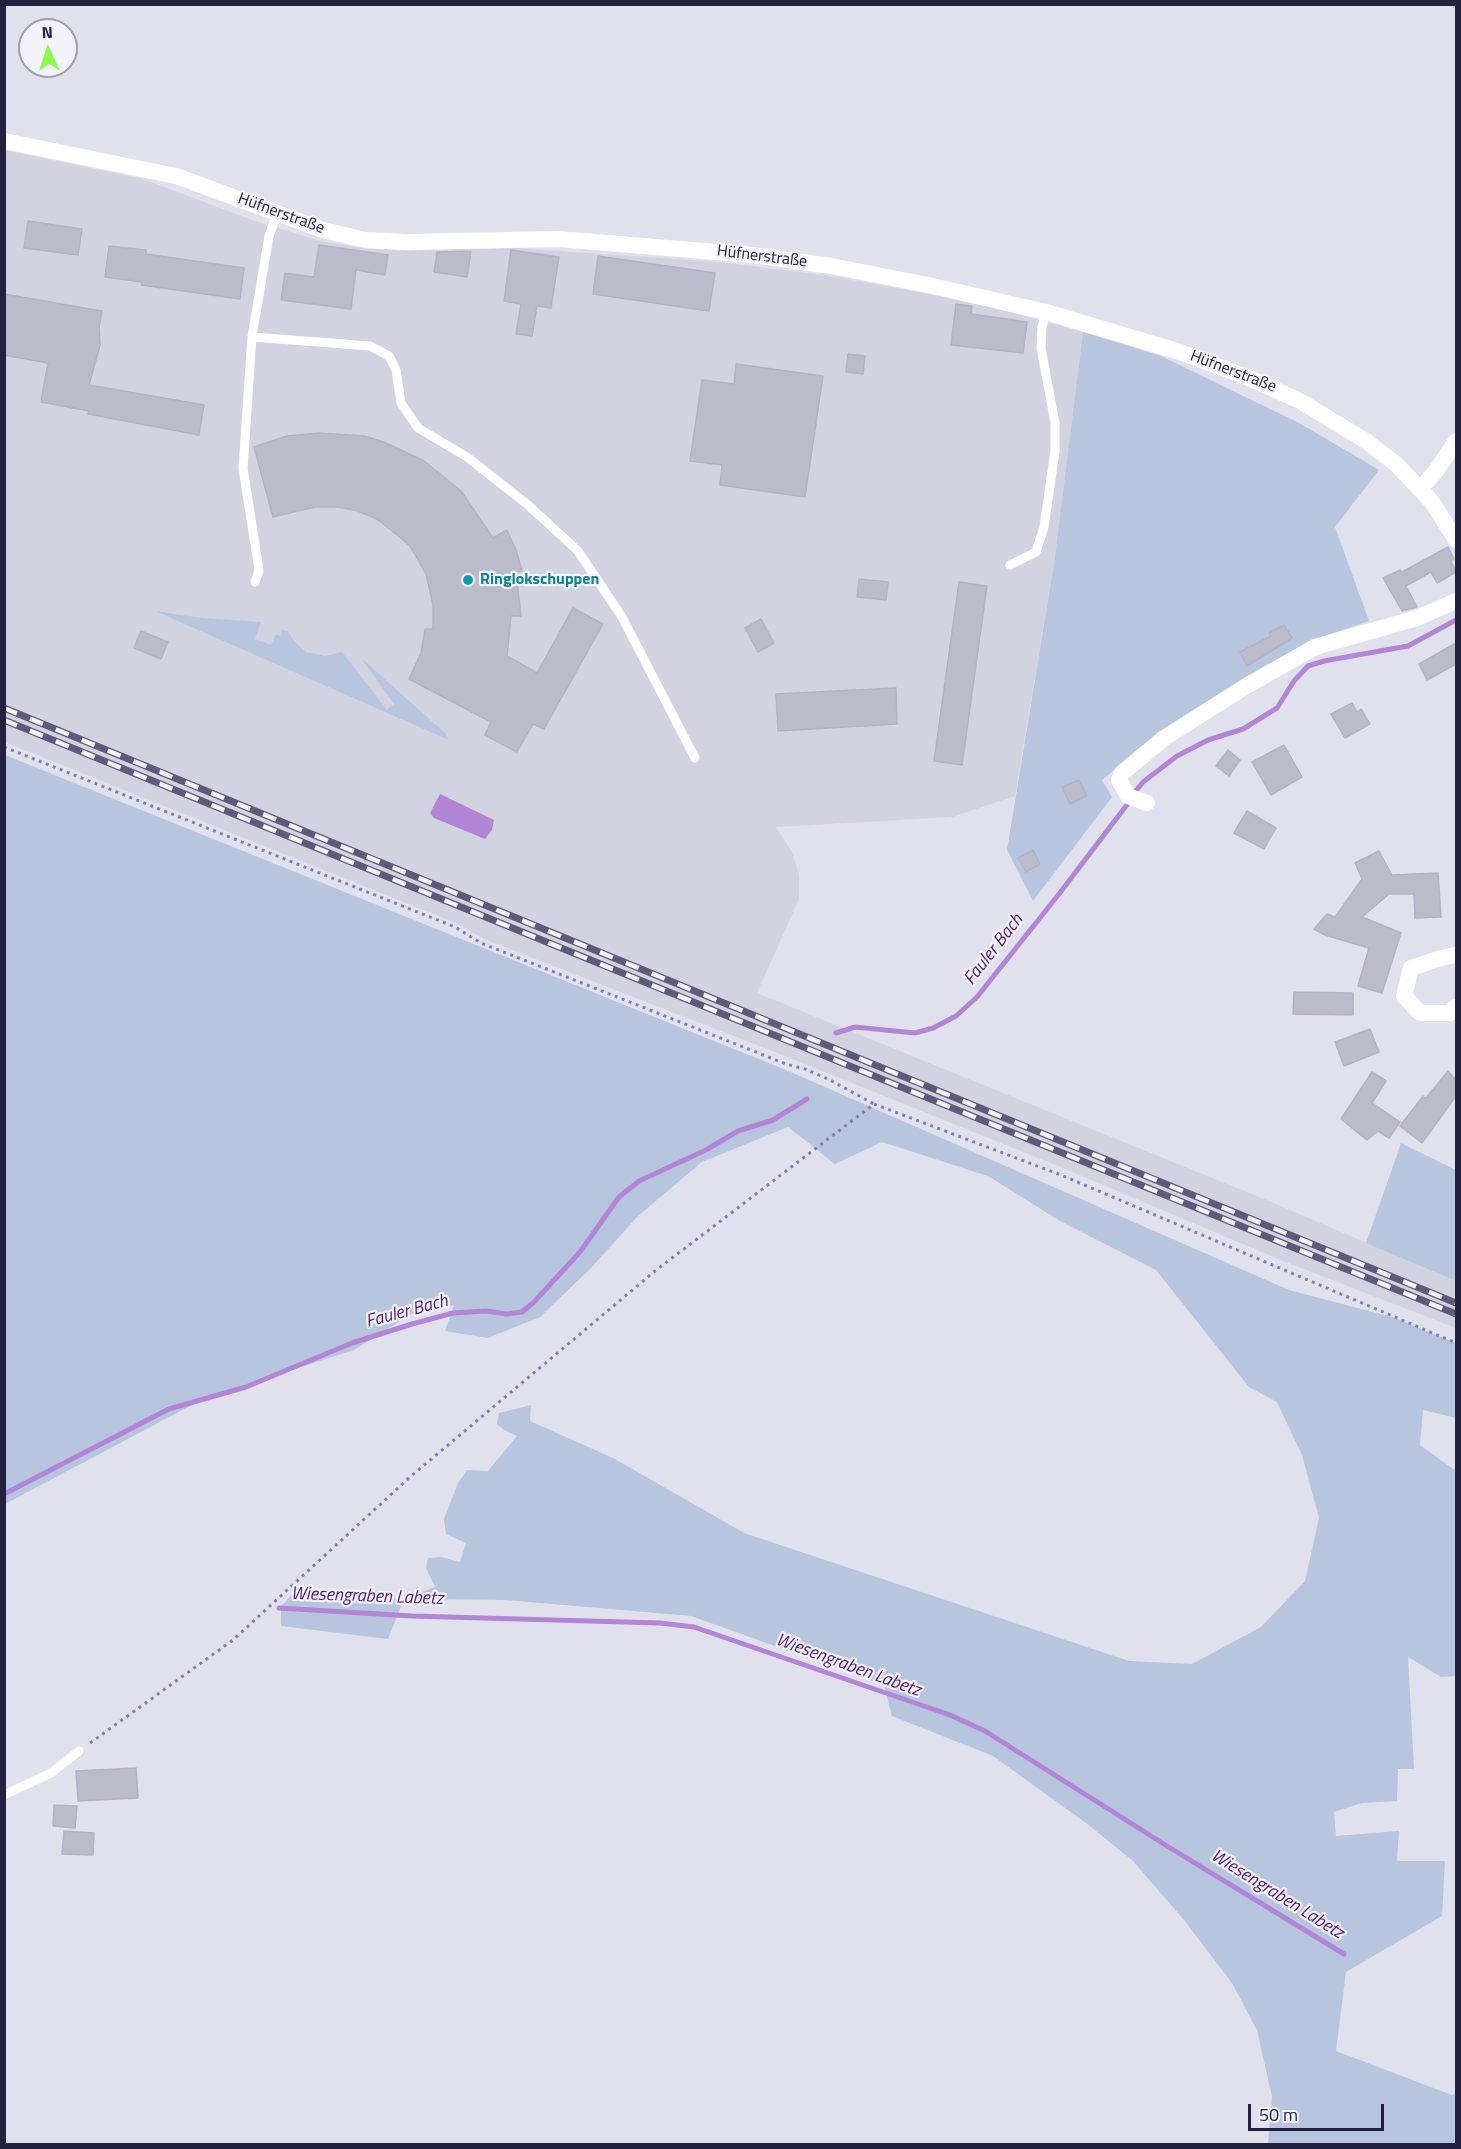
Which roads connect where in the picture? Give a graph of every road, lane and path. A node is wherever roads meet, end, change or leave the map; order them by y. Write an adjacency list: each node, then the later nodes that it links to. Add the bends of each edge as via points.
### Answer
1 (4, 141): 2 (street, Hüfnerstraße, via 176,176)
2 (277, 214): 3 (street, Hüfnerstraße, via 344,235 385,242 558,239 753,255 831,266); 4 (lane, via 269,236)
3 (1046, 312): 6 (street, Hüfnerstraße, via 1179,352 1277,389 1366,441); 8 (lane, via 1041,348 1054,423 1054,462 1036,552)
4 (252, 337): 9 (lane, via 243,468 259,570); 12 (lane, via 370,346 389,356 396,370 401,403 418,428 467,457 578,550 622,618)
5 (1456, 441): 6 (street)
6 (1421, 488): 7 (street, Hüfnerstraße)
7 (1456, 540)
8 (1010, 564)
9 (255, 582)
10 (1456, 601): 13 (street, via 1417,618 1315,647 1164,738 1122,773 1119,780 1128,796)
11 (4, 747): 16 (path, via 455,927 481,943 805,1069)
12 (695, 758)
13 (1147, 803)
14 (1456, 955): 15 (street, via 1411,968 1404,996 1420,1013 1450,1012)
15 (1456, 1008)
16 (874, 1104): 17 (path, via 1072,1180); 18 (path, via 646,1278 410,1477 233,1640)
17 (1456, 1343)
18 (79, 1751): 19 (lane, via 51,1773)
19 (4, 1795)

